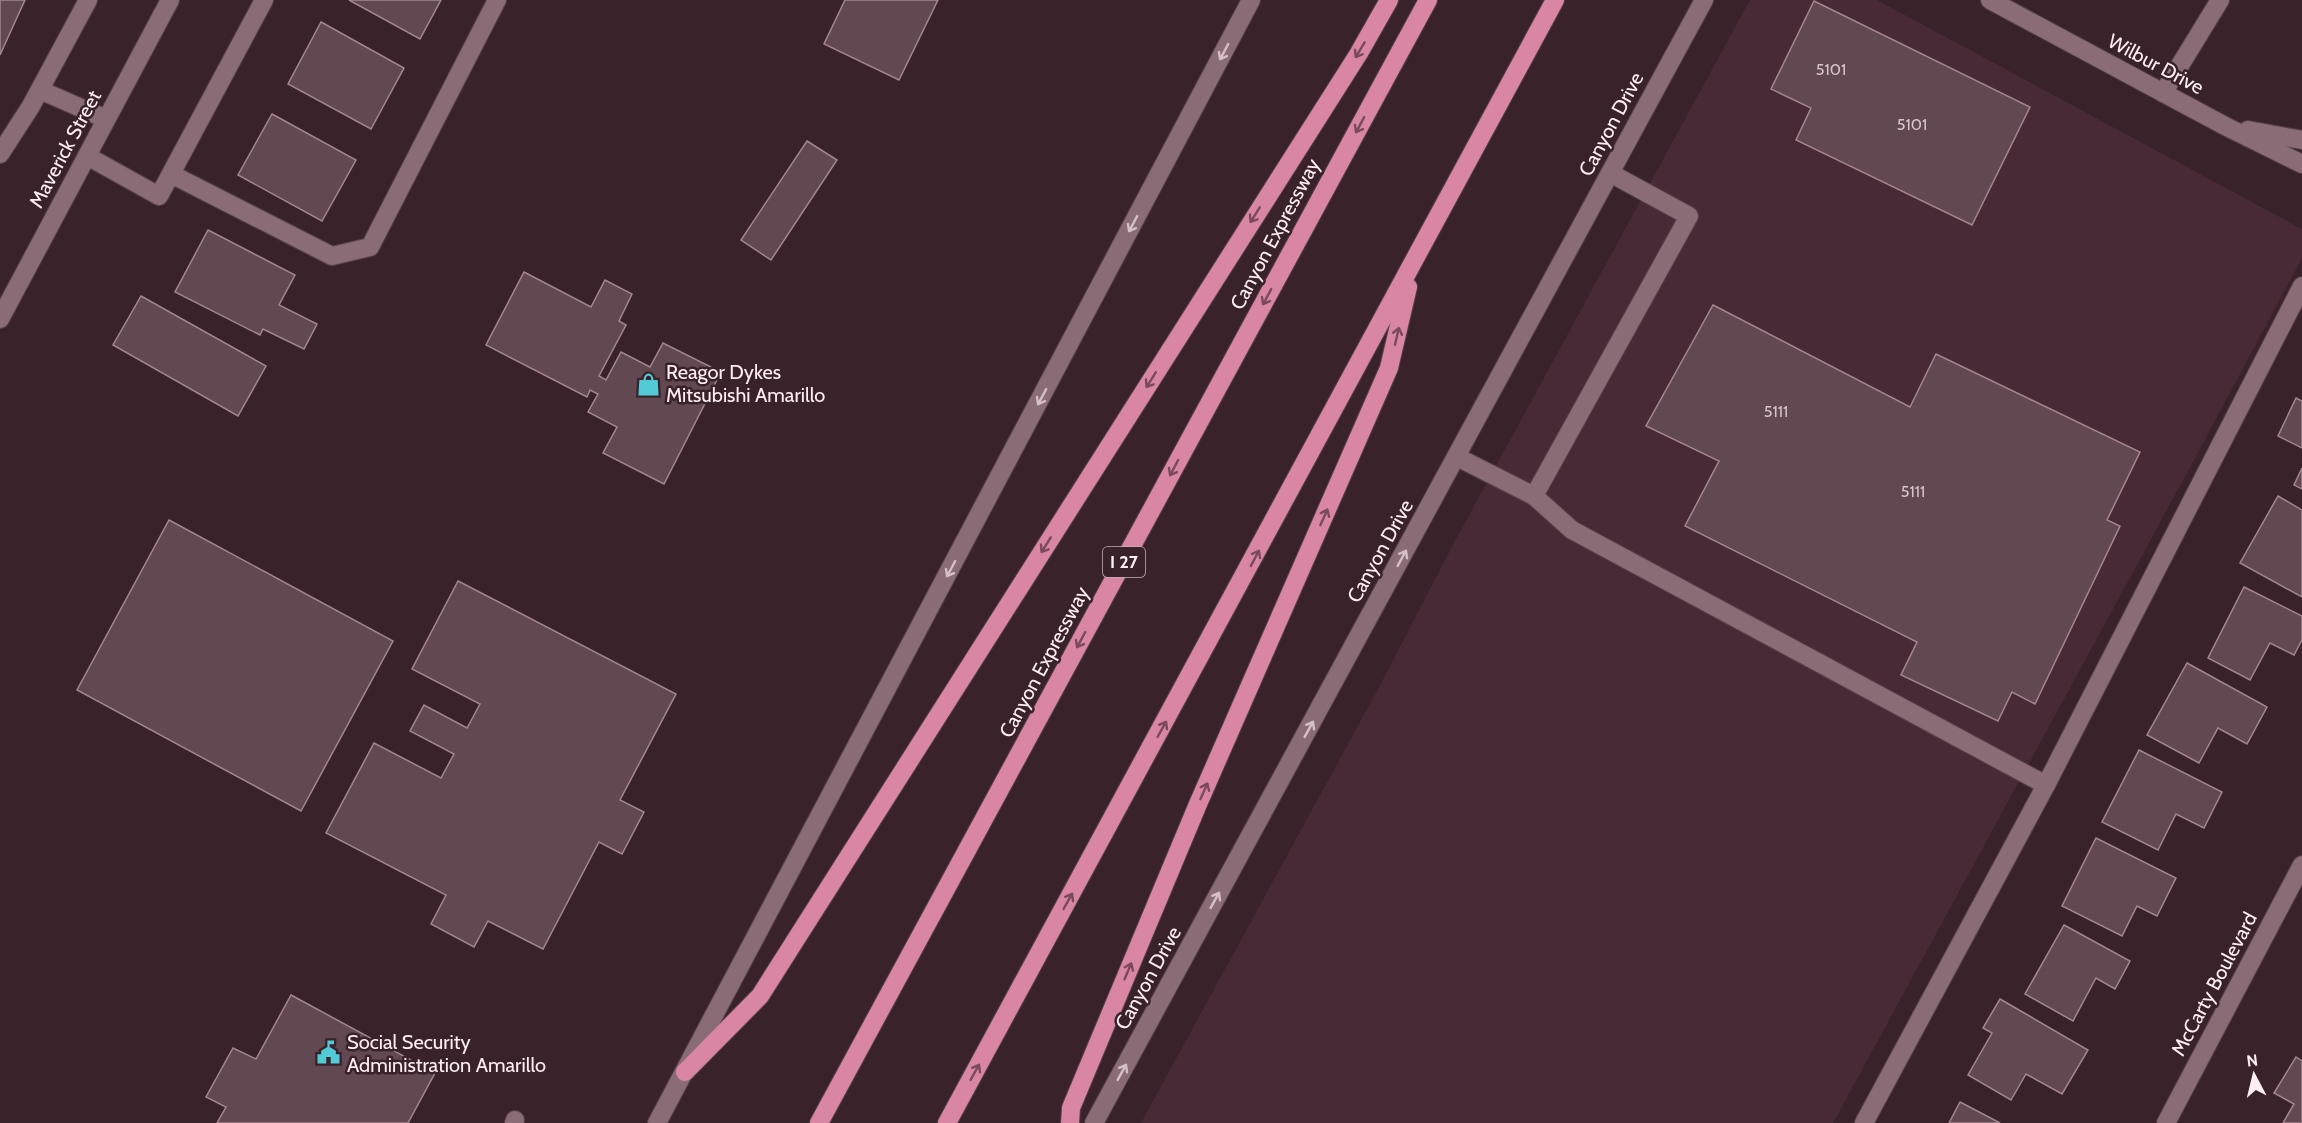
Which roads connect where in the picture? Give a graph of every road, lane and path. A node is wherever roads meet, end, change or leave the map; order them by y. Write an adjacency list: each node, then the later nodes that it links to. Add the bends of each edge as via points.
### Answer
1 (88, 0): 12 (main road)
2 (170, 0): 14 (main road, Maverick Street)
3 (264, 0): 21 (main road)
4 (497, 0): 21 (main road, via 370,247 332,256)
5 (1251, 0): 29 (main road, one-way to 29)
6 (1389, 0): 29 (highway, one-way to 29, via 760,996)
7 (1428, 0): 31 (highway, Canyon Expressway / I 27, one-way to 31)
8 (1555, 0): 22 (highway)
9 (1704, 0): 20 (main road, Canyon Drive)
10 (1990, 0): 13 (main road, Wilbur Drive)
11 (2220, 0): 13 (main road)
12 (40, 90): 14 (main road); 17 (main road)
13 (2163, 93): 15 (main road, Wilbur Drive)
14 (106, 119): 18 (main road, Maverick Street)
15 (2224, 126): 16 (main road); 19 (main road, Wilbur Drive)
16 (2302, 140)
17 (0, 154)
18 (87, 156): 21 (main road, via 159,196); 24 (main road, Maverick Street)
19 (2302, 164)
20 (1610, 172): 25 (main road, Canyon Drive); 26 (main road, via 1689,216)
21 (171, 174)
22 (1413, 263): 32 (highway, one-way to 22); 33 (highway, one-way to 22, via 1071,1108 1198,804 1389,368)
23 (2302, 286): 27 (main road)
24 (0, 319)
25 (1456, 457): 26 (main road); 34 (main road, Canyon Drive, one-way to 25)
26 (1534, 496): 27 (main road, via 1572,530)
27 (2046, 785): 35 (main road)
28 (2302, 865): 36 (main road, McCarty Boulevard)
29 (685, 1072): 30 (main road)
30 (657, 1123)
31 (819, 1123)
32 (947, 1123)
33 (1070, 1123)
34 (1094, 1123)
35 (1864, 1123)
36 (2166, 1123)

